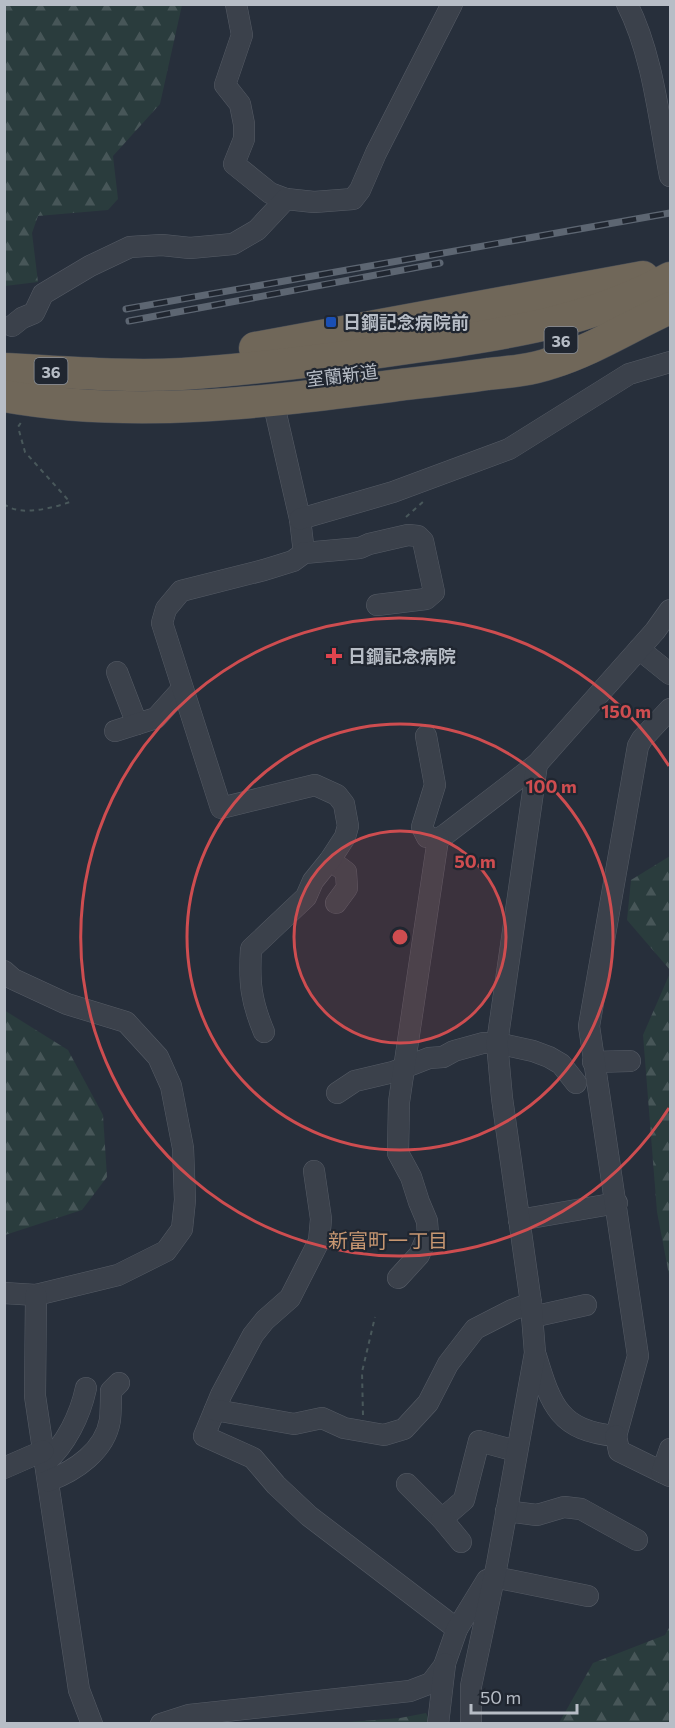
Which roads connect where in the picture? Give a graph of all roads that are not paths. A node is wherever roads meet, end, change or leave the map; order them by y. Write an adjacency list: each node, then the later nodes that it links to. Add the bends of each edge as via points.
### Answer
1 (236, 4): 5 (street, via 242,35 225,85 240,104 244,124 244,140 234,164 270,193)
2 (452, 4): 5 (street, via 353,199)
3 (627, 4): 4 (street, via 637,23 649,67)
4 (670, 176)
5 (286, 199): 10 (street, via 257,230 233,244 130,247 43,294 34,313)
6 (670, 272): 13 (highway)
7 (670, 278): 14 (highway, 室蘭新道 / 36, via 600,309 538,327)
8 (670, 300): 14 (highway, 室蘭新道 / 36, via 630,318 520,350 446,362)
9 (670, 308): 16 (highway, via 549,364)
10 (12, 326)
11 (670, 362): 17 (street, via 629,374 510,449 393,492)
12 (4, 369): 13 (highway, 36)
13 (98, 374): 14 (highway, 室蘭新道 / 36, via 180,374)
14 (228, 379): 15 (highway, 室蘭新道 / 36, via 136,395)
15 (14, 398): 16 (highway, via 89,406 155,407)
16 (273, 401): 17 (street)
17 (300, 519): 18 (street)
18 (304, 553): 19 (street, via 360,548 408,535 418,536 427,555 434,592 426,598); 24 (street, via 264,570 181,591 166,609 162,623)
19 (378, 605)
20 (670, 610): 21 (street)
21 (639, 649): 23 (street); 29 (street)
22 (117, 672): 26 (street)
23 (670, 674)
24 (182, 689): 26 (street, via 156,718); 31 (street, via 221,808 315,785 337,795 344,804 348,826)
25 (670, 709): 37 (street, via 638,746 589,1026)
26 (136, 724): 27 (street)
27 (115, 730)
28 (426, 736): 30 (street, via 435,785 422,827 427,837)
29 (537, 764): 30 (street); 35 (street)
30 (438, 839): 38 (street)
31 (330, 860): 32 (street, via 346,872 347,888); 34 (street, via 306,897 251,949 253,1006)
32 (336, 903)
33 (4, 971): 46 (street, via 67,1004 126,1022 158,1057 171,1086 183,1148 182,1229 166,1251 118,1275)
34 (264, 1032)
35 (497, 1043): 38 (street, via 475,1044); 39 (street, via 549,1057 561,1064); 43 (street)
36 (630, 1061): 37 (street)
37 (593, 1062): 42 (street)
38 (404, 1068): 40 (street, via 355,1081); 44 (street, via 398,1153 411,1177 428,1235 419,1255)
39 (576, 1083)
40 (336, 1093)
41 (314, 1171): 52 (street, via 321,1220 319,1241 290,1298 253,1335)
42 (617, 1203): 43 (street); 53 (street, via 638,1356)
43 (519, 1220): 48 (street)
44 (398, 1278)
45 (4, 1293): 46 (street)
46 (36, 1295): 56 (street, via 35,1396)
47 (586, 1305): 48 (street)
48 (532, 1310): 49 (street); 52 (street, via 512,1310 475,1329 448,1364 429,1403 404,1429 384,1435 344,1428 322,1418 294,1424)
49 (536, 1353): 53 (street, via 546,1390 564,1419 596,1434); 55 (street)
50 (119, 1383): 56 (street, via 111,1391 110,1422 97,1450 67,1474)
51 (86, 1388): 56 (street, via 82,1407 59,1450)
52 (215, 1410): 66 (street, via 204,1437 253,1458 309,1516)
53 (616, 1436): 58 (street, via 620,1451)
54 (670, 1449): 58 (street)
55 (516, 1451): 60 (street); 61 (street, via 479,1441 464,1500)
56 (45, 1465): 57 (street); 68 (street, via 79,1690)
57 (4, 1468)
58 (666, 1474)
59 (407, 1484): 61 (street)
60 (506, 1511): 62 (street, via 537,1515 564,1507 581,1509); 64 (street)
61 (442, 1519): 63 (street)
62 (637, 1540)
63 (461, 1542)
64 (495, 1571): 65 (street); 66 (street); 71 (street, via 471,1686)
65 (588, 1596)
66 (457, 1629): 67 (street)
67 (445, 1663): 69 (street, via 430,1683 410,1691 189,1715); 70 (street)
68 (92, 1724)
69 (161, 1724)
70 (438, 1724)
71 (471, 1724)

